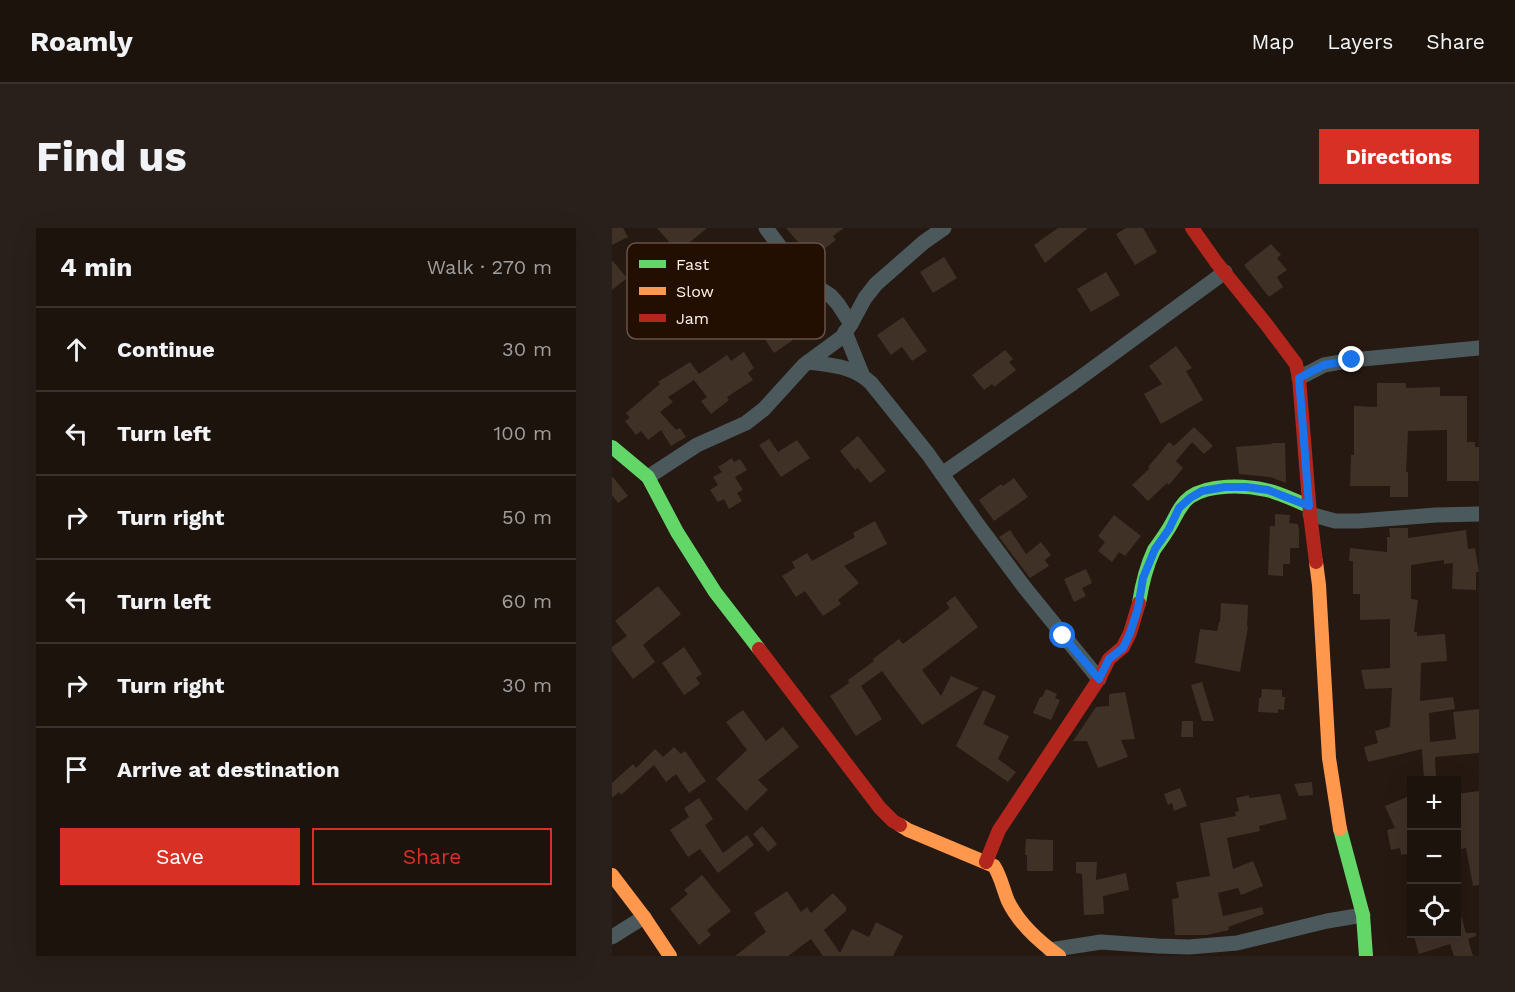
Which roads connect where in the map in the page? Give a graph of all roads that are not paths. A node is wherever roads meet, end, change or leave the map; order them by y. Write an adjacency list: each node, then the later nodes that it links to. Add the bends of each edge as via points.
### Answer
1 (766, 228): 4 (street)
2 (944, 228): 7 (street, via 876,284)
3 (1192, 228): 5 (street)
4 (777, 243)
5 (1225, 272): 11 (street, via 1296,364); 13 (street)
6 (825, 292): 7 (street, via 838,304)
7 (848, 328): 9 (street); 10 (street)
8 (1479, 348): 11 (street, via 1352,360 1324,365)
9 (808, 362): 10 (street, via 849,368); 14 (street, via 764,410 746,423 697,445)
10 (862, 374): 13 (street)
11 (1299, 378): 15 (street)
12 (612, 447): 14 (street)
13 (942, 474): 17 (street, via 1025,588)
14 (648, 477): 18 (street, via 715,592 880,808 908,830)
15 (1309, 510): 16 (street, via 1335,521); 17 (street, via 1268,490 1246,487 1202,491 1190,498 1179,508 1155,549 1143,578 1130,633); 20 (street, via 1319,585 1329,758 1338,821)
16 (1479, 514)
17 (1099, 679): 18 (street, via 999,830)
18 (986, 862): 23 (street, via 999,872 1018,919)
19 (612, 874): 21 (street)
20 (1363, 915): 23 (street, via 1237,943 1189,947 1101,942); 25 (street)
21 (644, 917): 22 (street); 24 (street)
22 (612, 937)
23 (1055, 953)
24 (670, 956)
25 (1366, 956)

